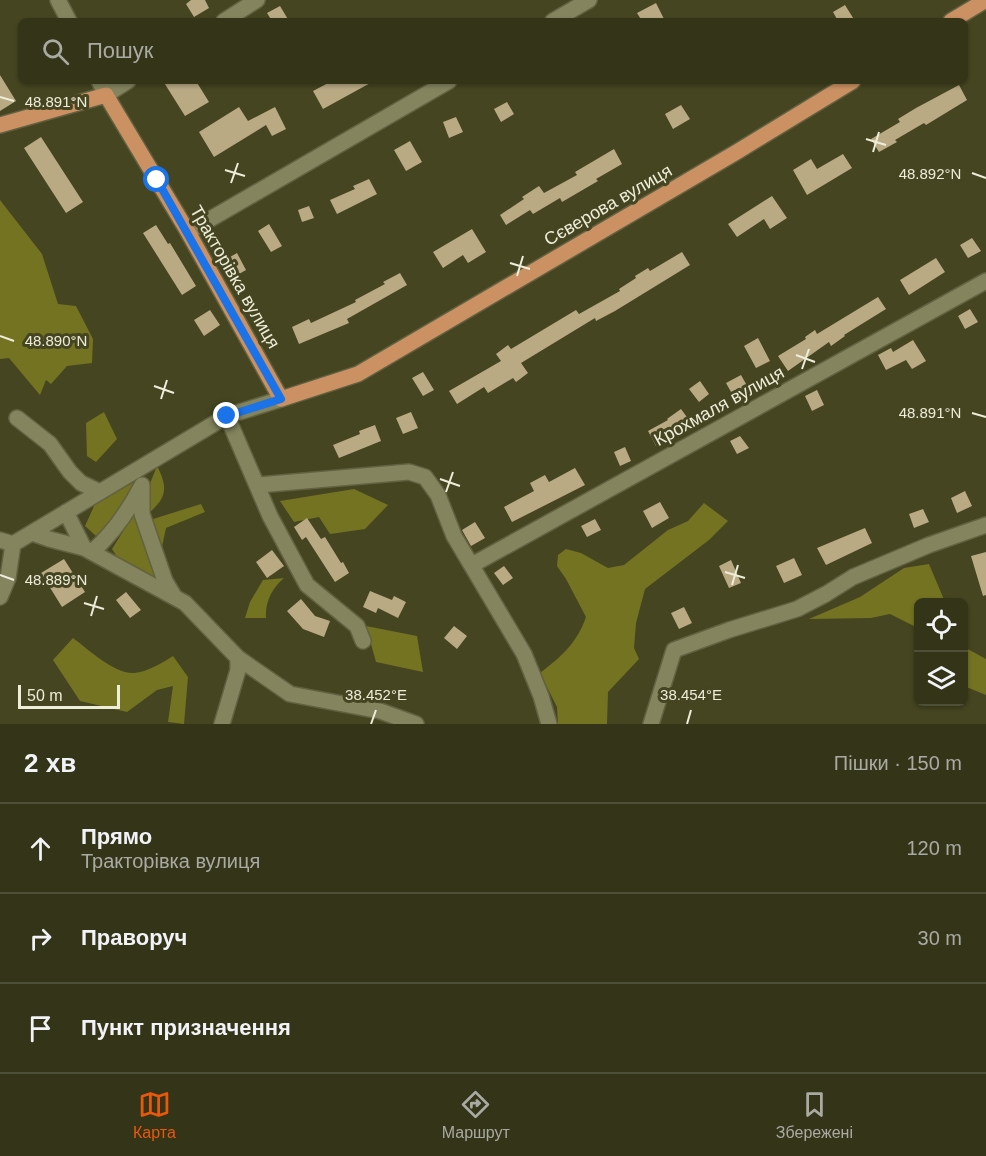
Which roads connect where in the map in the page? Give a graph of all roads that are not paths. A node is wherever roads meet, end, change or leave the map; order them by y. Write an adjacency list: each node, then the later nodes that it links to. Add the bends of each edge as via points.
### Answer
1 (58, 0): 5 (street)
2 (257, 0): 6 (street)
3 (589, 0): 7 (street)
4 (986, 0): 8 (main road)
5 (67, 18)
6 (229, 18)
7 (558, 18)
8 (956, 18)
9 (117, 84): 12 (street)
10 (444, 84): 14 (street)
11 (848, 84): 16 (main road, Сєверова вулиця, via 358,374)
12 (102, 88): 13 (main road); 14 (main road, Тракторівка вулиця)
13 (0, 125)
14 (188, 232): 16 (main road, Тракторівка вулиця)
15 (986, 281): 28 (street, Крохмаля вулиця)
16 (281, 399): 17 (street)
17 (227, 416): 19 (street); 21 (street)
18 (17, 418): 22 (street, via 50,444 81,483)
19 (153, 460): 20 (street); 22 (street)
20 (142, 485): 27 (street, via 108,537); 30 (street, via 142,514 165,581)
21 (258, 485): 28 (street, via 410,472 425,477); 31 (street, via 307,585 357,627)
22 (100, 492): 23 (street)
23 (66, 512): 25 (street); 27 (street)
24 (986, 525): 36 (street, via 929,544 853,577 797,609 674,650)
25 (32, 532): 26 (street); 27 (street)
26 (6, 542): 29 (street, via 8,578)
27 (88, 550): 30 (street)
28 (472, 565): 35 (street, via 524,654)
29 (0, 597)
30 (175, 597): 32 (street)
31 (363, 641)
32 (238, 658): 33 (street); 34 (street, via 290,694 380,711)
33 (222, 724)
34 (416, 724)
35 (549, 724)
36 (651, 724)

